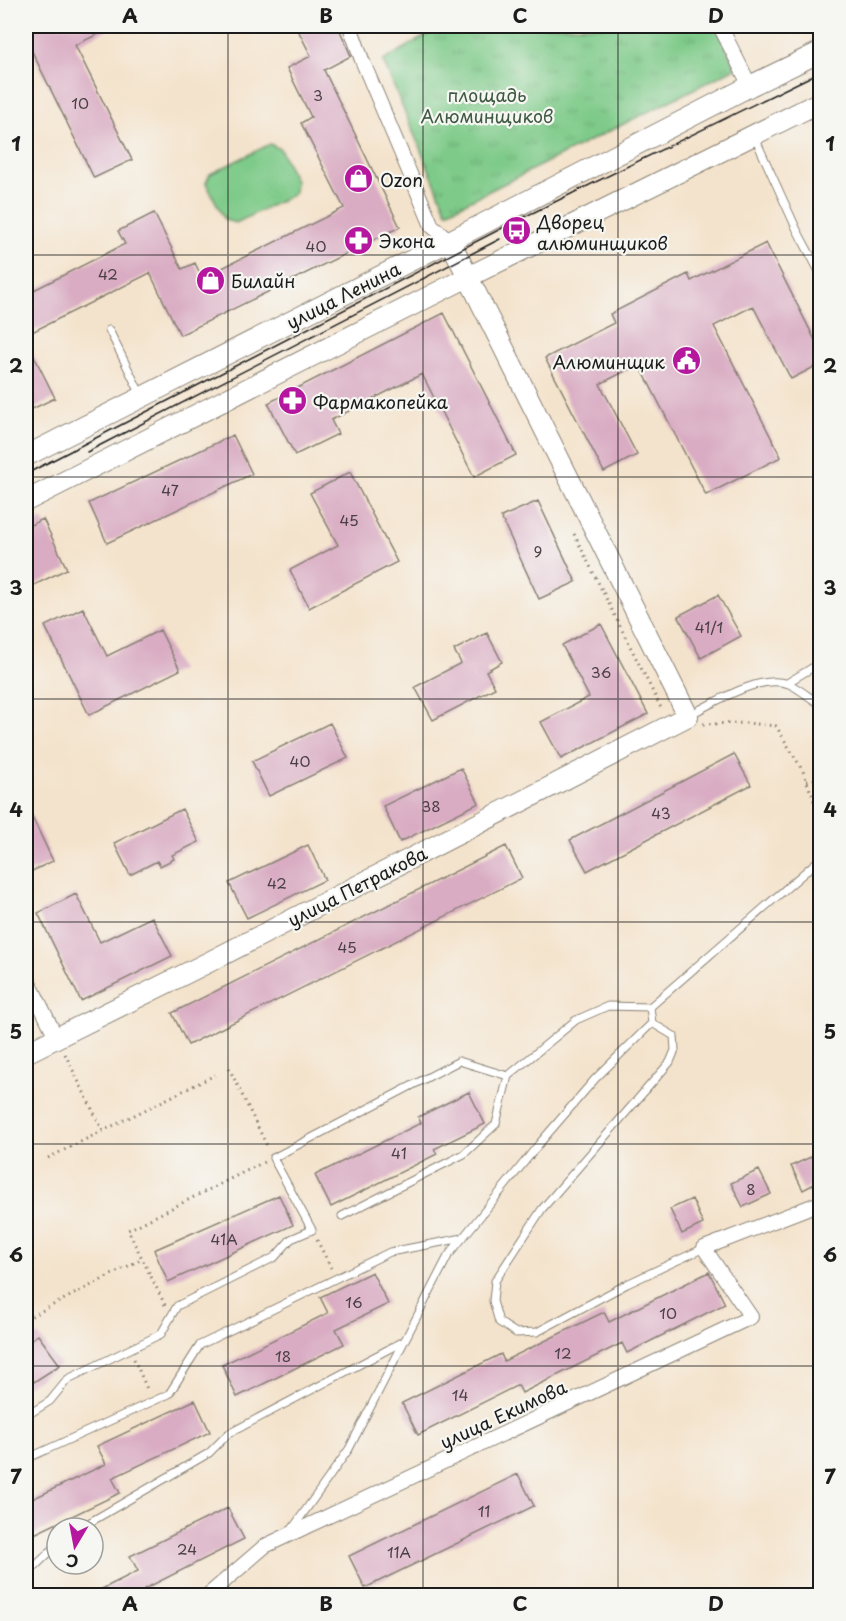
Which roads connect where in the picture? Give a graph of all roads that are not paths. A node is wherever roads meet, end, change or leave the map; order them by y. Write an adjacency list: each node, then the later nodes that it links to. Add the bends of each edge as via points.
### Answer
1 (350, 26): 7 (street, via 432,226)
2 (720, 26): 4 (street)
3 (820, 52): 4 (main road, улица Ленина)
4 (750, 86): 7 (main road, улица Ленина)
5 (820, 102): 6 (main road)
6 (754, 136): 8 (lane); 9 (main road)
7 (450, 241): 9 (main road); 11 (main road, улица Ленина)
8 (820, 273)
9 (466, 278): 13 (main road); 17 (main road)
10 (109, 330): 11 (lane)
11 (142, 398): 12 (main road, улица Ленина)
12 (26, 456)
13 (26, 501)
14 (820, 663): 15 (lane)
15 (787, 683): 16 (lane); 17 (lane, via 766,682 742,688)
16 (820, 704)
17 (684, 723): 22 (main road, улица Петракова)
18 (820, 859): 20 (lane)
19 (26, 976): 22 (street)
20 (650, 1007): 21 (lane); 24 (lane, via 608,1006 576,1020)
21 (652, 1023): 27 (lane, via 595,1079); 28 (lane, via 674,1036 675,1050 670,1062 542,1209 495,1281 493,1301 499,1322 516,1333 537,1332)
22 (56, 1037): 23 (main road, улица Петракова)
23 (26, 1053)
24 (508, 1076): 26 (lane, via 496,1124 464,1155); 30 (lane, via 459,1061 273,1158 312,1230 291,1239 275,1257 177,1306 161,1334 68,1379 50,1401)
25 (820, 1203): 28 (street)
26 (342, 1216)
27 (463, 1238): 29 (lane, via 448,1256); 31 (lane, via 390,1252 201,1345 169,1394)
28 (704, 1248): 33 (street, улица Екимова, via 751,1317)
29 (406, 1340): 32 (lane, via 228,1434 209,1453); 33 (lane, via 349,1449)
30 (26, 1416)
31 (26, 1459)
32 (101, 1516)
33 (288, 1535): 36 (street, улица Екимова, via 265,1546)
34 (45, 1557): 35 (lane)
35 (26, 1575)
36 (207, 1596)

